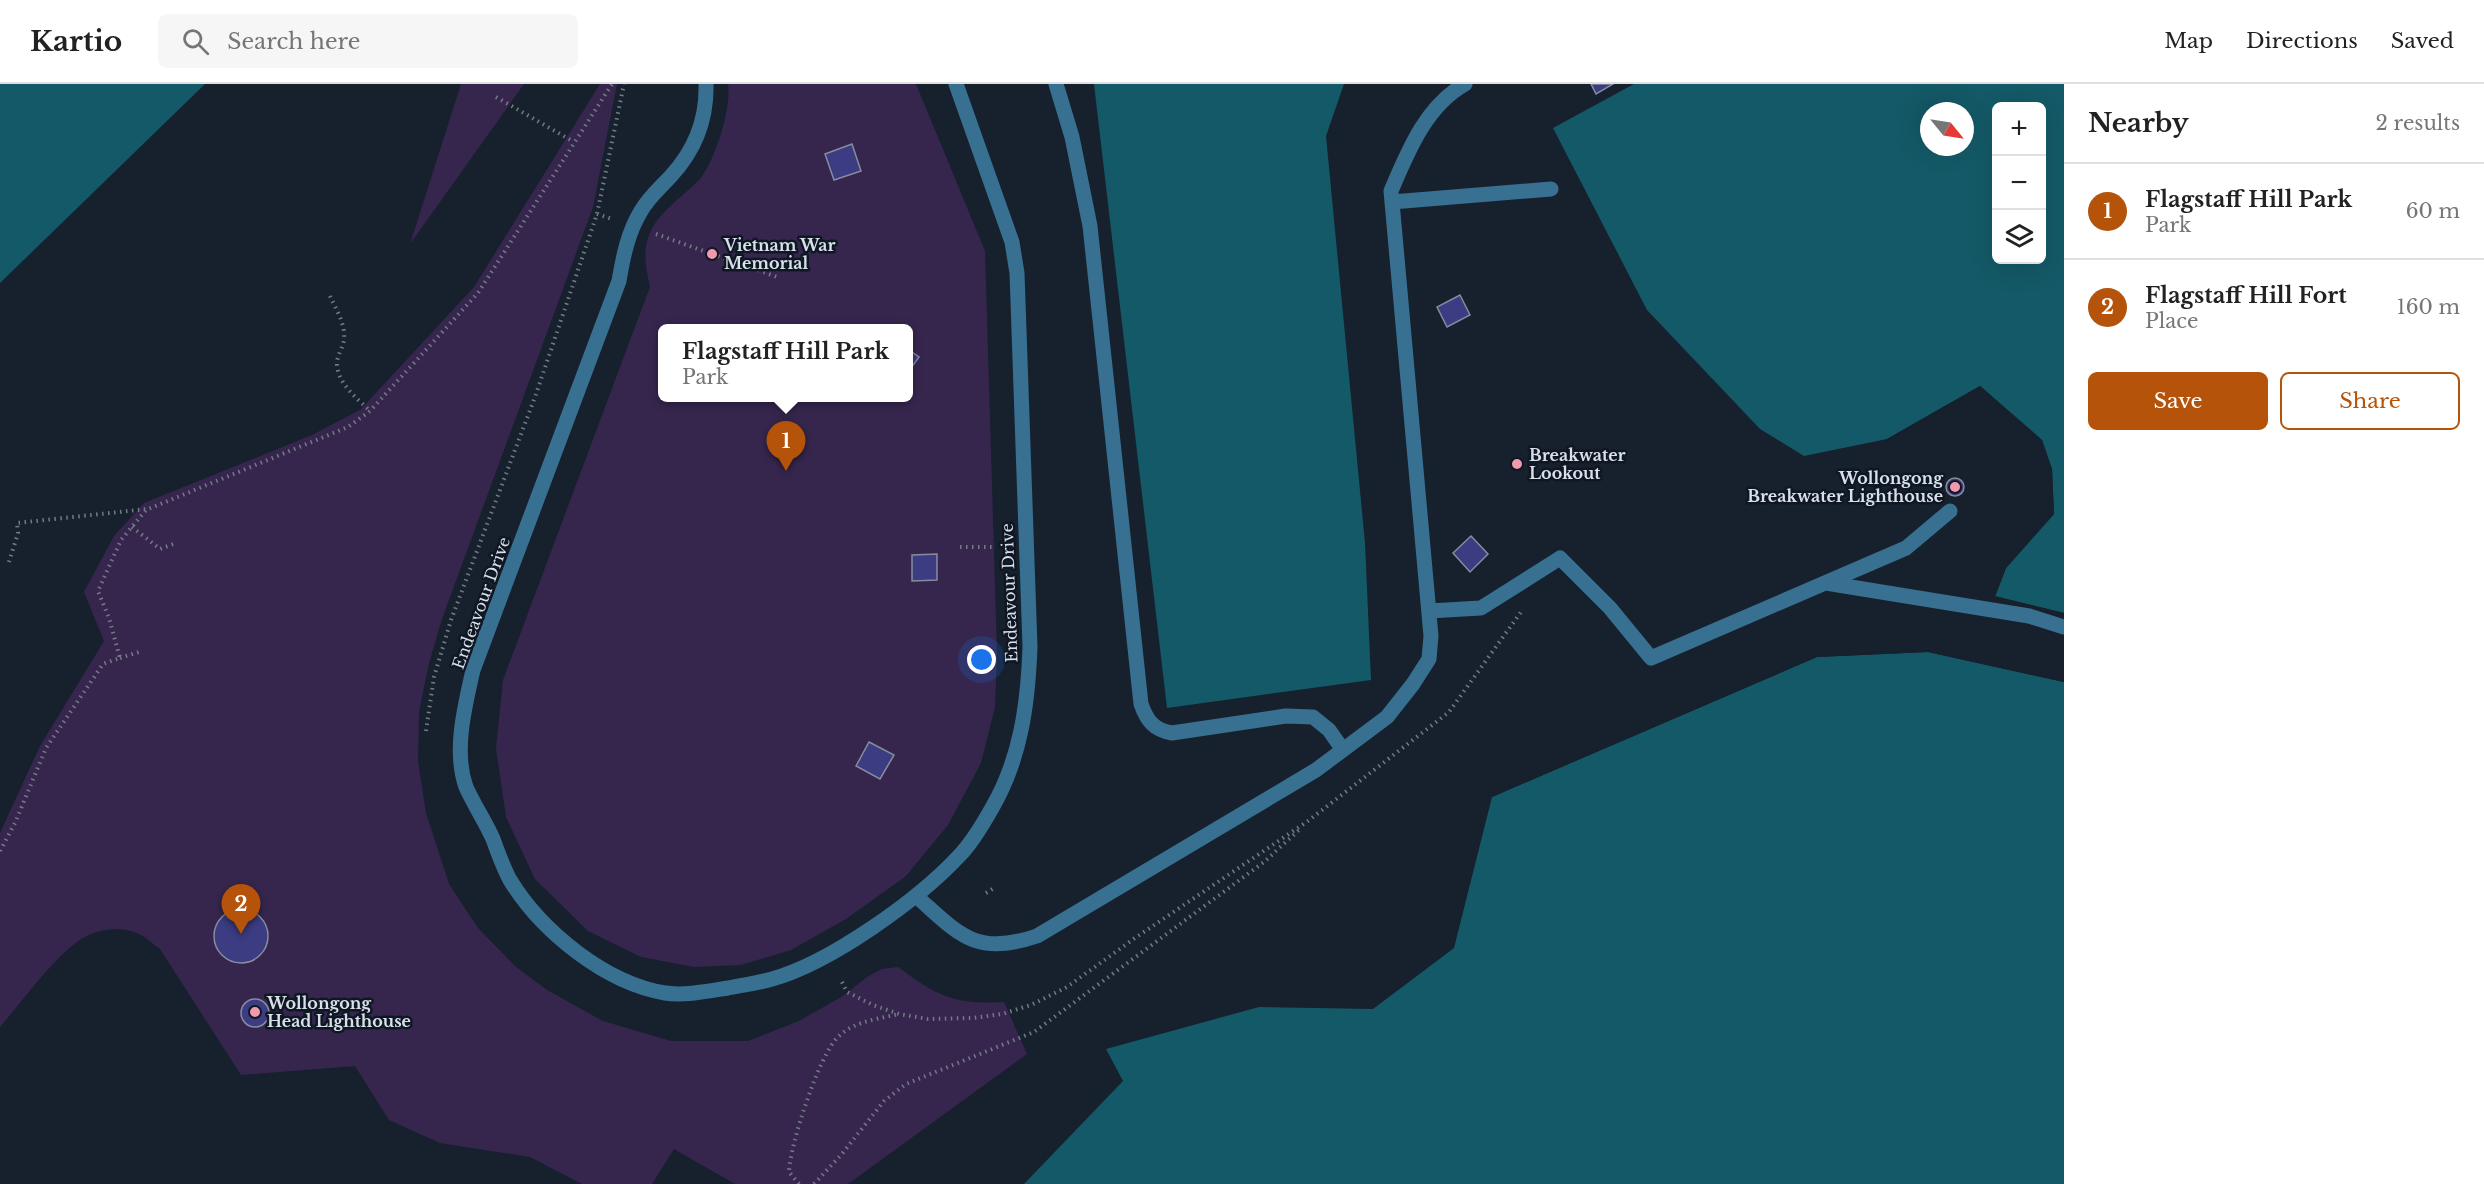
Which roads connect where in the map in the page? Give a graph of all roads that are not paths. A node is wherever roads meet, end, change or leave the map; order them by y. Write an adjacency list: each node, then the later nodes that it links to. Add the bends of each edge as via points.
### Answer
1 (706, 84): 12 (street, Endeavour Drive, via 705,114 686,159 652,194 633,226 619,281 473,670 462,738 461,763 466,786 510,880 540,920 605,970 666,993 714,991 804,967 853,940)
2 (956, 84): 12 (street, Endeavour Drive, via 1012,242 1017,273 1029,693 1010,771 993,807 962,854)
3 (1056, 84): 11 (street, via 1072,136 1090,226 1144,714 1151,725 1172,733 1286,716 1312,717 1329,730)
4 (1465, 84): 6 (street, via 1422,125 1391,191)
5 (1551, 189): 6 (street)
6 (1392, 202): 9 (street)
7 (1950, 511): 8 (street, via 1906,548)
8 (1826, 582): 9 (street, via 1652,658 1560,558 1481,608); 10 (street, via 2029,616)
9 (1429, 610): 11 (street, via 1429,659 1387,717)
10 (2064, 627)
11 (1343, 750): 12 (street, via 1316,770 1037,936 1004,944 977,943 959,933)
12 (916, 896)

